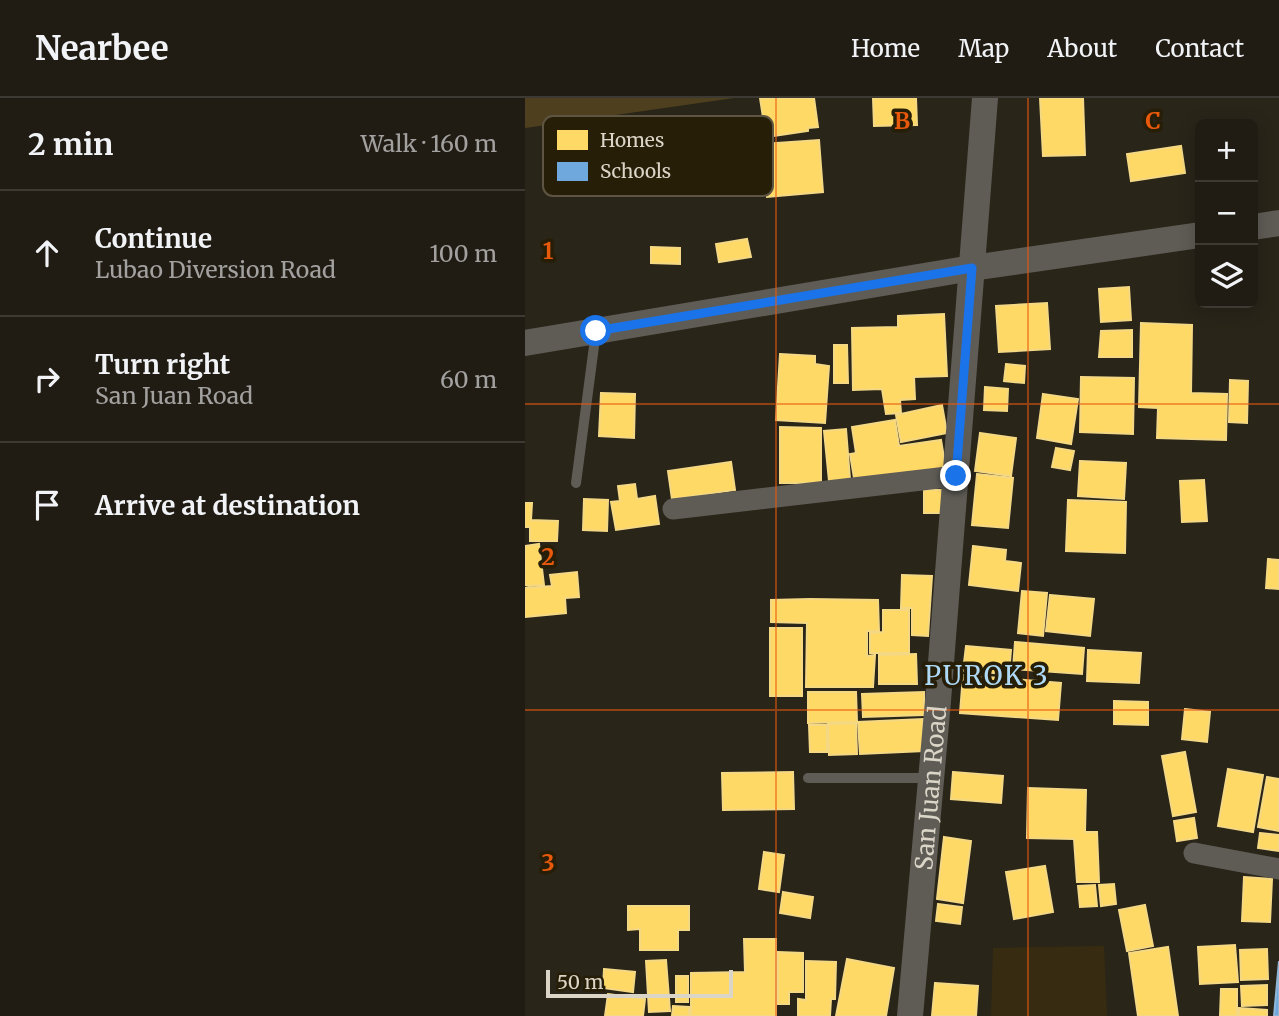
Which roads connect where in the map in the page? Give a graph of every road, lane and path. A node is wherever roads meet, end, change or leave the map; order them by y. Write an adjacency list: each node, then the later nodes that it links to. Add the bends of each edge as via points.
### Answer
1 (985, 98): 5 (street, San Juan Road)
2 (1279, 223): 3 (street)
3 (1258, 226)
4 (1195, 236): 5 (street)
5 (972, 268): 6 (street); 8 (street, San Juan Road)
6 (596, 331): 7 (street); 9 (lane)
7 (525, 343)
8 (956, 476): 10 (street); 12 (street, San Juan Road)
9 (576, 483)
10 (673, 509)
11 (808, 778): 12 (lane)
12 (932, 778): 15 (street, San Juan Road)
13 (1194, 853): 14 (street)
14 (1279, 869)
15 (909, 1016)

